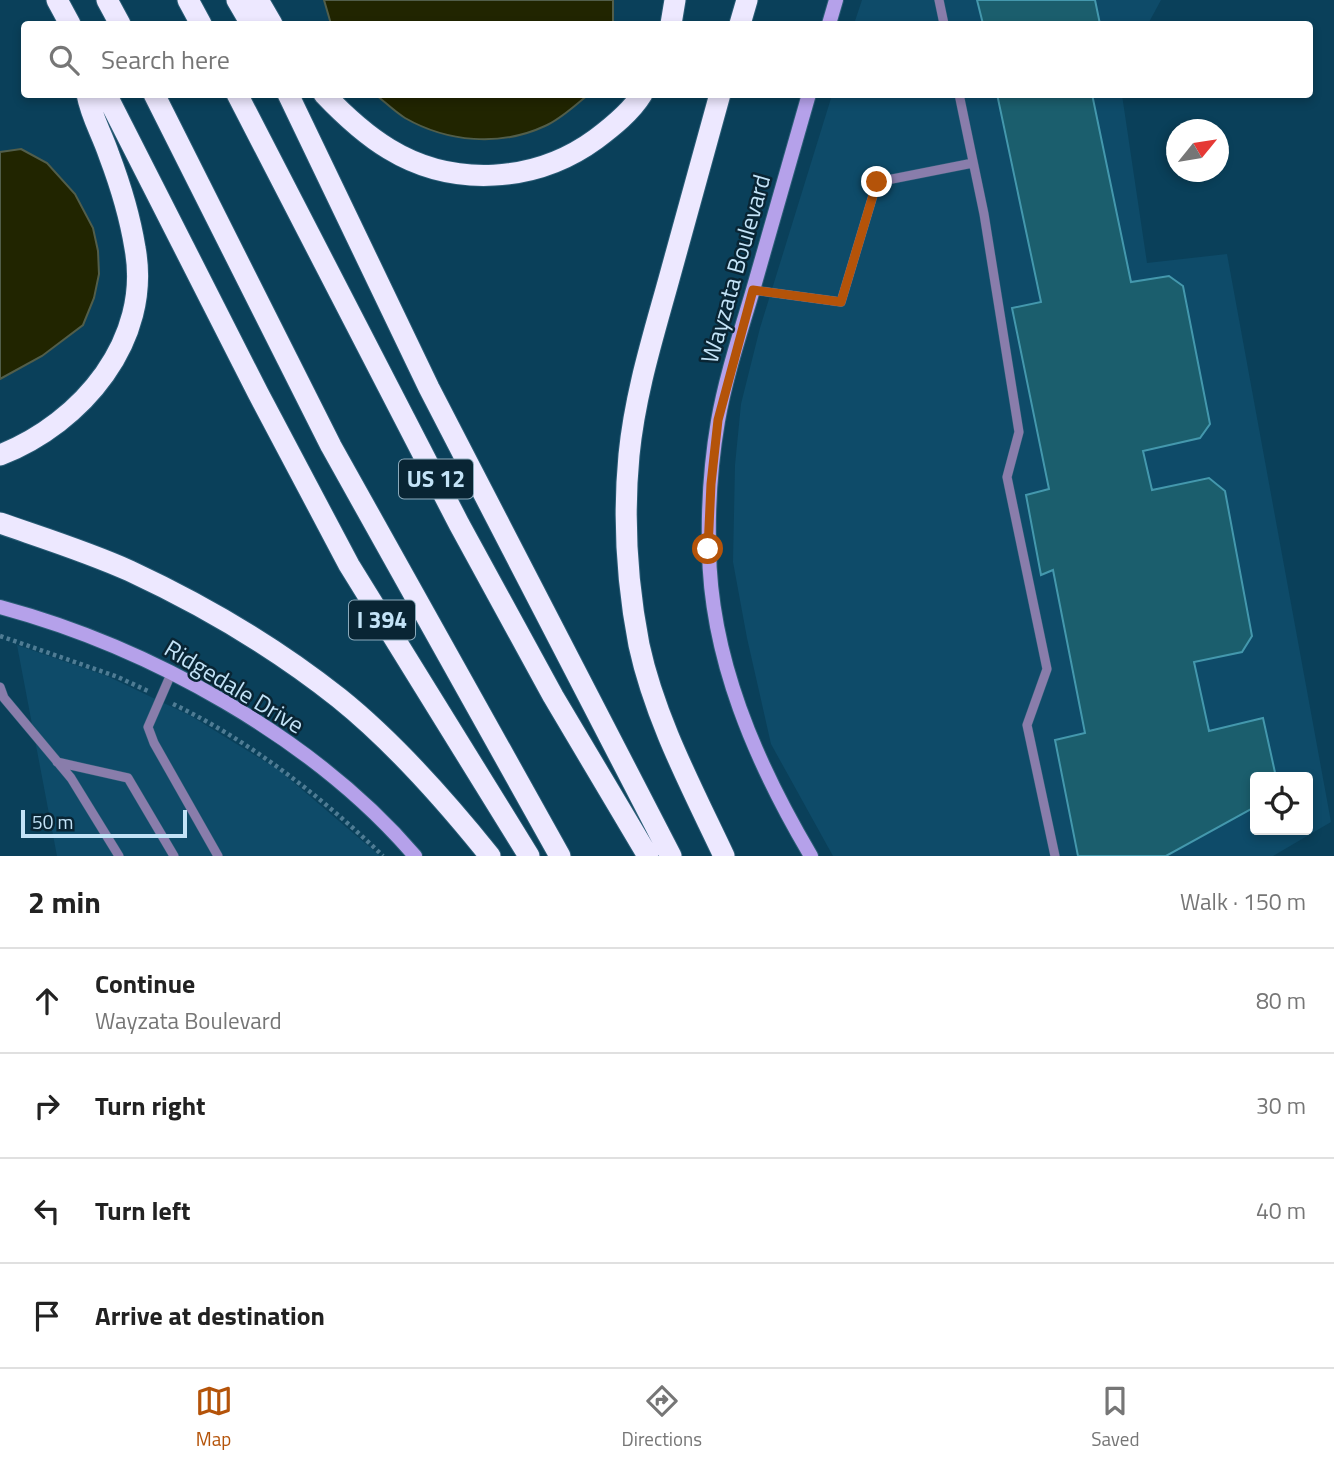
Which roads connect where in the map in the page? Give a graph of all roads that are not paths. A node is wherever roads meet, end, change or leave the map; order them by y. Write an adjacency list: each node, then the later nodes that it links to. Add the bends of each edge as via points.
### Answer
1 (57, 0): 10 (highway)
2 (107, 0): 11 (highway)
3 (188, 0): 12 (highway)
4 (237, 0): 13 (highway)
5 (258, 0): 14 (highway)
6 (675, 0): 15 (highway)
7 (747, 0): 16 (highway)
8 (836, 0): 17 (street)
9 (939, 0): 18 (lane)
10 (68, 21)
11 (118, 21)
12 (199, 21)
13 (249, 21)
14 (270, 21)
15 (672, 21)
16 (741, 21)
17 (830, 21)
18 (943, 21)
19 (88, 98): 31 (highway, via 136,249 134,310 124,345 87,395 44,433)
20 (108, 98): 42 (highway, I 394, via 349,565)
21 (157, 98): 43 (highway, US 12, via 331,446)
22 (239, 98): 44 (highway, US 12, via 459,524)
23 (290, 98): 45 (highway, via 429,388)
24 (328, 98): 25 (highway, via 353,124 390,150 435,168 497,177 570,155 620,119)
25 (638, 98)
26 (719, 98): 46 (highway, via 642,378 629,455 626,545 639,645 648,677 684,771)
27 (808, 98): 30 (street, Wayzata Boulevard)
28 (960, 98): 29 (lane)
29 (973, 163): 30 (lane, via 877,182 841,302); 48 (lane, via 1019,432 1007,477 1047,669 1027,725)
30 (753, 290): 47 (street, Wayzata Boulevard, via 718,420 708,549 716,617 731,682 755,750)
31 (0, 455)
32 (0, 523): 41 (highway, via 128,570 282,656 387,742)
33 (0, 607): 34 (street, Ridgedale Drive, via 101,641)
34 (171, 674): 39 (lane, via 148,727); 40 (street, Ridgedale Drive, via 241,713 329,773)
35 (0, 687): 36 (lane)
36 (57, 762): 37 (lane); 38 (lane, via 128,778)
37 (119, 856)
38 (174, 856)
39 (218, 856)
40 (415, 856)
41 (490, 856)
42 (529, 856)
43 (560, 856)
44 (648, 856)
45 (671, 856)
46 (724, 856)
47 (811, 856)
48 (1055, 856)

